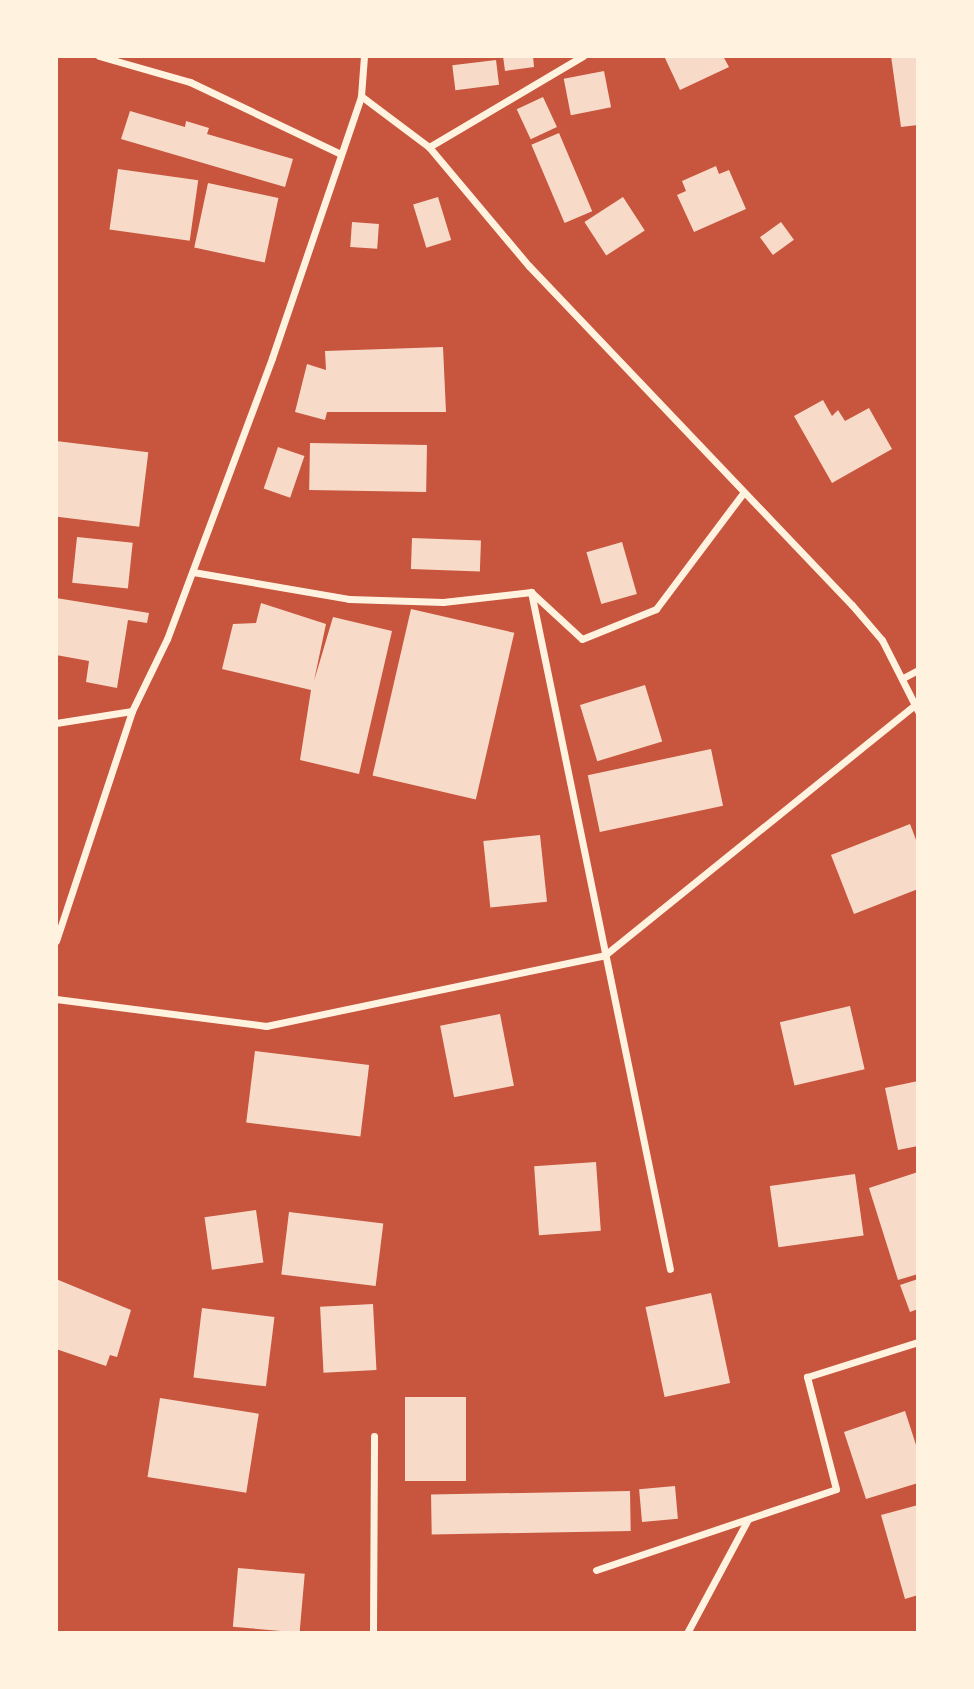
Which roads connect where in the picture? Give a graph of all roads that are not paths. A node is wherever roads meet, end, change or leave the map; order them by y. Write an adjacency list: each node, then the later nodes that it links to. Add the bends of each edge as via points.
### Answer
1 (99, 56): 6 (street, via 190,82)
2 (363, 56): 4 (street)
3 (583, 56): 5 (street)
4 (361, 96): 5 (street); 6 (street)
5 (429, 148): 7 (street, via 529,266 667,405)
6 (340, 153): 8 (street)
7 (743, 493): 9 (street, via 656,609 582,639); 11 (street, via 882,640)
8 (193, 572): 9 (street, via 349,599 443,602); 13 (street)
9 (531, 592): 16 (street)
10 (918, 670): 11 (street)
11 (903, 678): 12 (street)
12 (916, 708): 16 (street)
13 (132, 711): 14 (street); 15 (street)
14 (56, 723)
15 (56, 941)
16 (606, 955): 17 (street, via 266,1026); 18 (street)
17 (56, 999)
18 (670, 1269)
19 (918, 1342): 21 (street, via 807,1377 836,1489)
20 (374, 1436): 23 (street)
21 (748, 1519): 22 (street); 24 (street)
22 (596, 1570)
23 (373, 1633)
24 (687, 1633)

